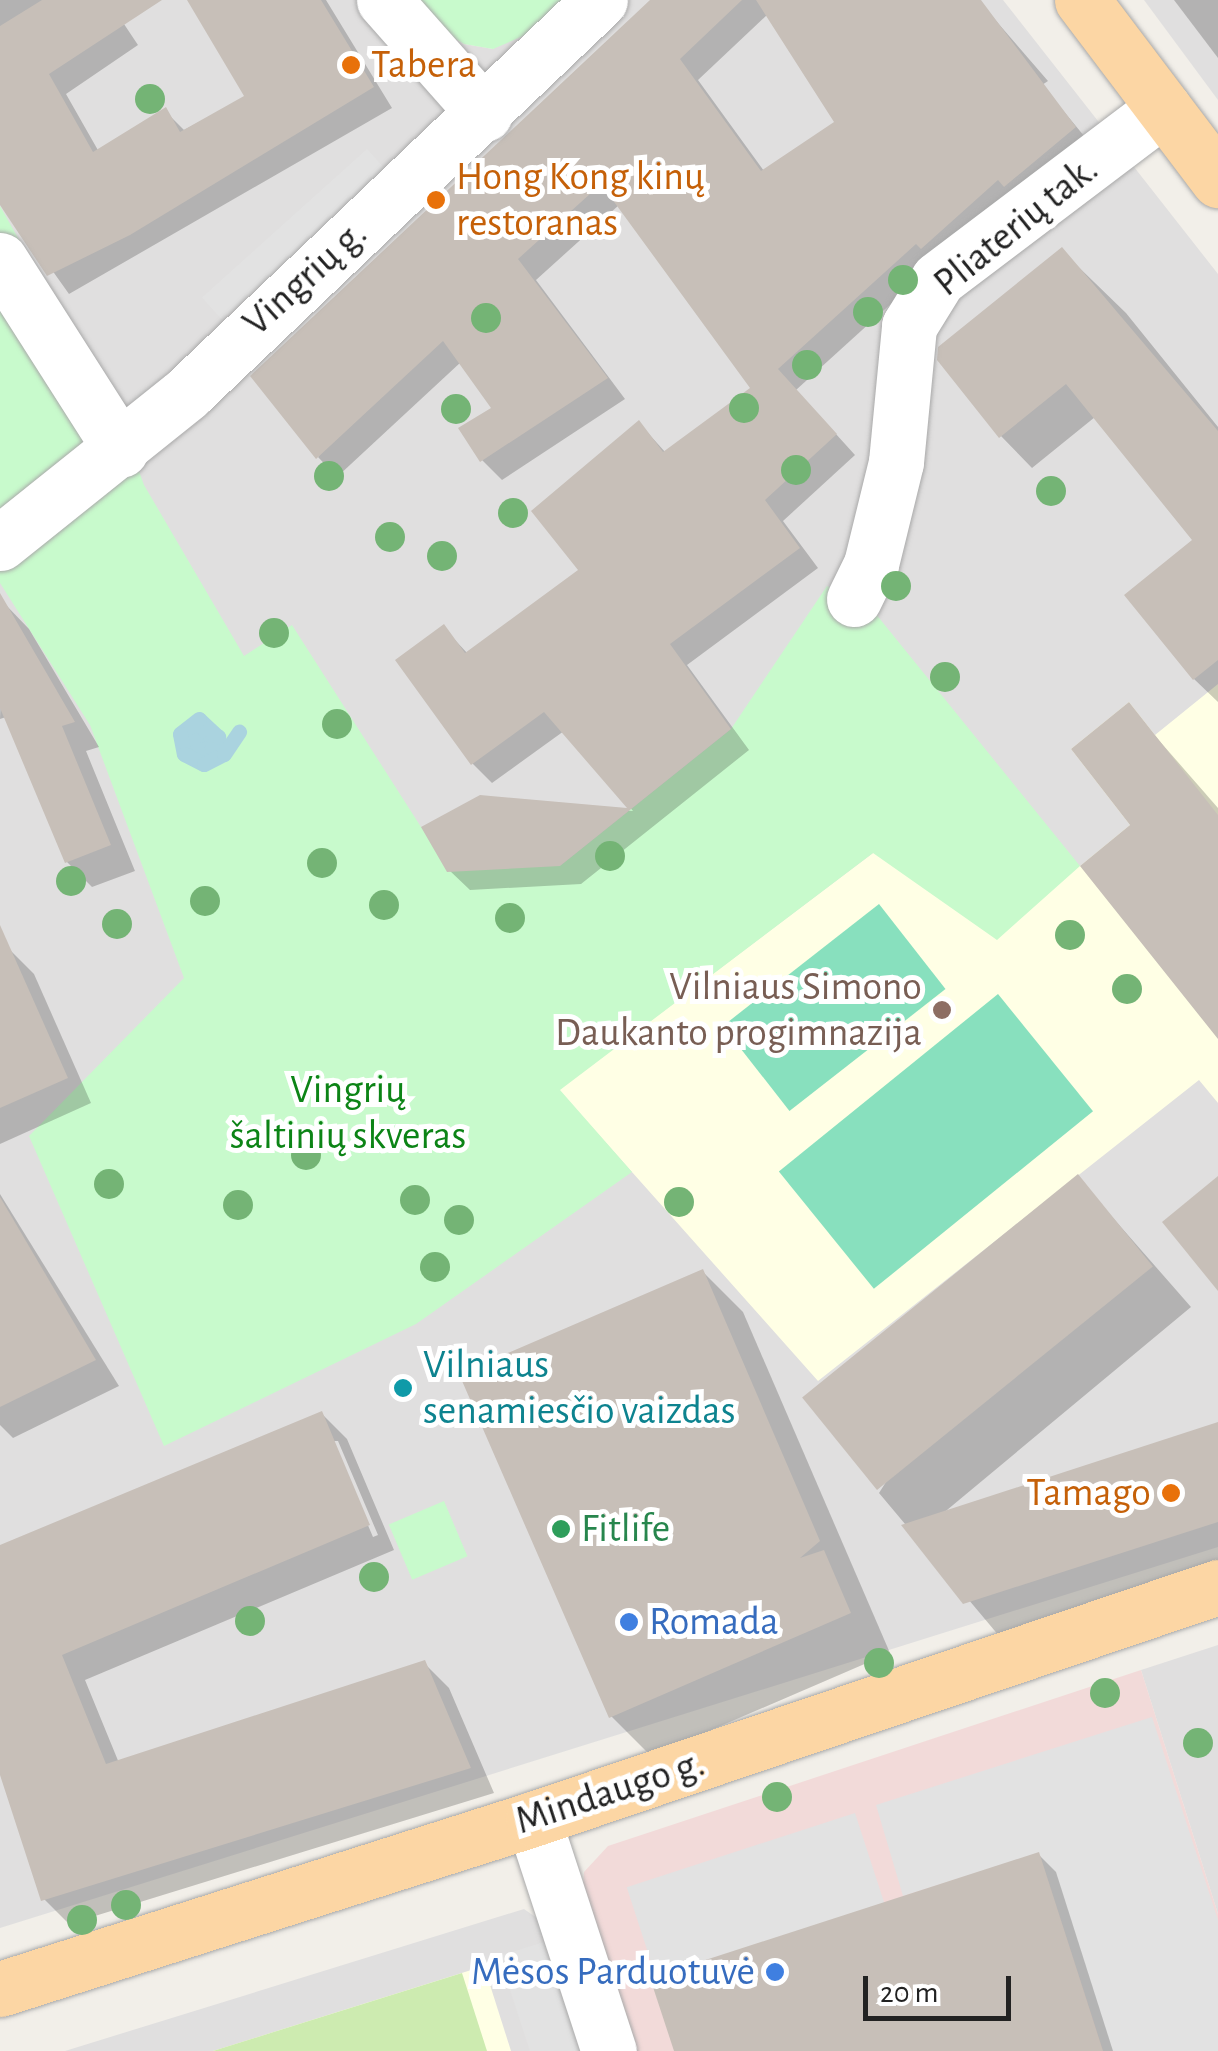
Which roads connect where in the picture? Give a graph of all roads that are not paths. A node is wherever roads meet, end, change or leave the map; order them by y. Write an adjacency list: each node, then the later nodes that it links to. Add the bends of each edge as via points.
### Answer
1 (384, 0): 5 (street)
2 (600, 0): 5 (street, Vingrių g.)
3 (1082, 0): 4 (main road)
4 (1164, 108): 6 (main road); 10 (street, Pliaterių tak., via 938,280 909,326 896,462 871,564)
5 (485, 114): 8 (street, Vingrių g.)
6 (1218, 180)
7 (0, 260): 8 (street)
8 (121, 450): 9 (street, Vingrių g.)
9 (0, 544)
10 (854, 599)
11 (1218, 1587): 12 (main road, Mindaugo g.)
12 (533, 1818): 13 (main road, Mindaugo g.); 14 (street)
13 (0, 1989)
14 (610, 2051)

